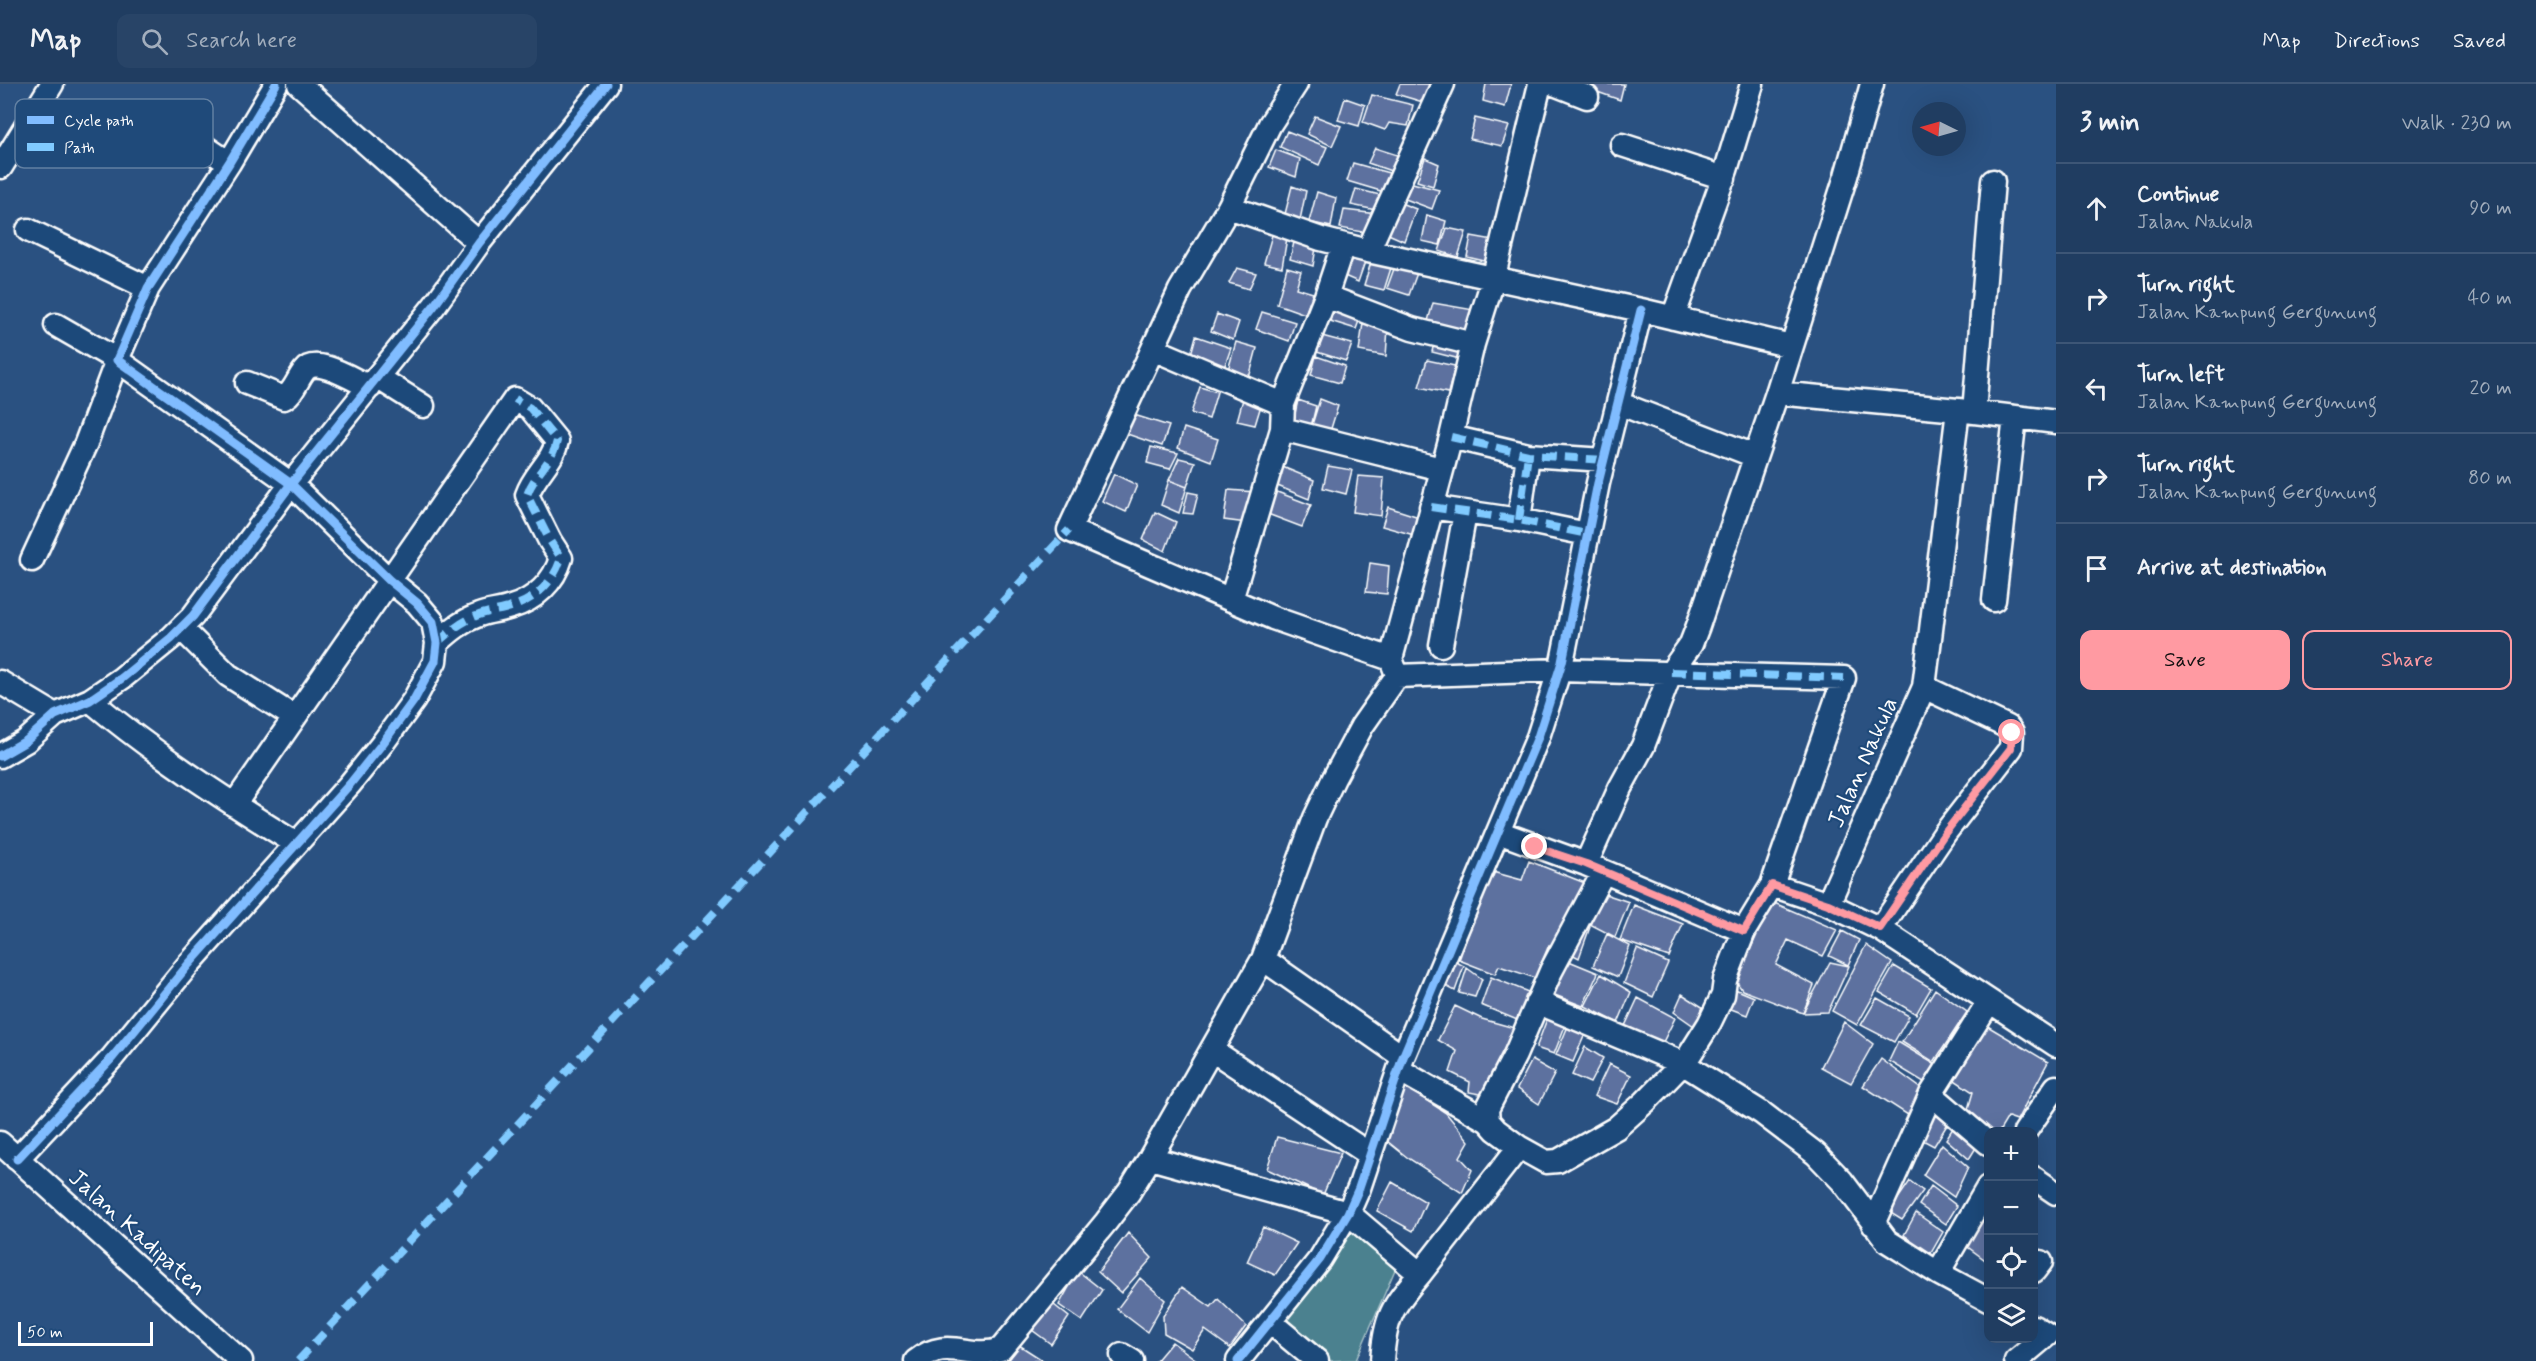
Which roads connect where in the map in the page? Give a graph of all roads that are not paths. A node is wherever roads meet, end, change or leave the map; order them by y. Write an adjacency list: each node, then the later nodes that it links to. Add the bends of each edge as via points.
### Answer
1 (52, 84): 12 (street)
2 (276, 84): 16 (street)
3 (299, 84): 22 (street)
4 (606, 84): 22 (street)
5 (1296, 84): 20 (street, via 1270,124)
6 (1443, 84): 24 (street)
7 (1540, 84): 25 (street)
8 (1554, 84): 11 (street)
9 (1752, 84): 18 (street)
10 (1872, 84): 32 (street)
11 (1587, 97)
12 (43, 99)
13 (15, 144): 17 (street)
14 (1622, 145): 18 (street)
15 (213, 152): 16 (street)
16 (229, 163): 26 (street)
17 (1, 167)
18 (1724, 178): 29 (street)
19 (1993, 181): 41 (street)
20 (1229, 207): 23 (street); 33 (street, via 1180,290)
21 (28, 230): 26 (street)
22 (479, 243): 35 (street)
23 (1342, 245): 24 (street); 27 (street)
24 (1368, 252): 25 (street)
25 (1493, 280): 28 (street); 31 (street)
26 (148, 288): 34 (street)
27 (1326, 296): 31 (street, via 1412,329); 39 (street)
28 (1641, 310): 29 (street); 38 (street)
29 (1673, 318): 32 (street)
30 (56, 325): 34 (street)
31 (1473, 344): 45 (street)
32 (1791, 346): 37 (street)
33 (1153, 349): 39 (street); 57 (street, via 1069,530)
34 (117, 360): 50 (street); 55 (street, via 86,443)
35 (373, 382): 36 (street, via 316,365 306,368 284,398); 40 (street); 50 (street)
36 (247, 383)
37 (1777, 393): 41 (street); 47 (street)
38 (1618, 403): 47 (street); 48 (street)
39 (1283, 404): 44 (street)
40 (423, 406)
41 (1966, 411): 42 (street); 66 (street)
42 (2016, 417): 43 (street); 58 (street)
43 (2056, 419)
44 (1282, 429): 49 (street); 57 (street)
45 (1451, 437): 46 (street); 49 (street)
46 (1528, 455): 48 (street); 53 (street)
47 (1755, 456): 64 (street, via 1698,626 1691,644)
48 (1604, 460): 54 (street)
49 (1441, 469): 51 (street)
50 (291, 484): 56 (street); 59 (street)
51 (1431, 507): 52 (street); 62 (street)
52 (1465, 513): 53 (street); 61 (street)
53 (1519, 520): 54 (street)
54 (1587, 534): 63 (street)
55 (32, 560)
56 (389, 580): 60 (street, via 433,622); 60 (street, via 515,399 530,408 557,441 555,454 532,482 527,495 561,558 556,575 530,600 480,614 458,625); 69 (street)
57 (1231, 600): 62 (street)
58 (1994, 600)
59 (181, 628): 67 (street); 69 (street, via 228,675)
60 (437, 643): 73 (street, via 428,676 388,735 350,784)
61 (1441, 645)
62 (1394, 667): 63 (street); 79 (street, via 1315,818)
63 (1560, 670): 64 (street); 72 (street, via 1544,721)
64 (1671, 672): 74 (street, via 1643,746 1620,788); 75 (street, via 1844,678)
65 (0, 682): 68 (street)
66 (1924, 687): 76 (street, Jalan Nakula); 77 (street, Jalan Nakula, via 2008,727 2013,740)
67 (90, 700): 68 (street); 71 (street)
68 (55, 715): 70 (street, via 26,741)
69 (294, 717): 71 (street)
70 (0, 756)
71 (234, 805): 73 (street)
72 (1498, 832): 74 (street); 85 (street)
73 (294, 843): 95 (street, via 112,1058)
74 (1594, 868): 78 (street); 80 (street)
75 (1772, 885): 76 (street); 78 (street)
76 (1828, 904): 77 (street)
77 (1880, 928): 81 (street)
78 (1744, 931): 84 (street, via 1717,1010)
79 (1263, 959): 83 (street); 85 (street)
80 (1537, 1002): 84 (street); 88 (street, via 1488,1105)
81 (1989, 1002): 82 (street); 87 (street)
82 (2056, 1045)
83 (1212, 1050): 93 (street); 94 (street)
84 (1682, 1063): 92 (street, via 1616,1128 1558,1161 1546,1162); 100 (street, via 1796,1137 1842,1181)
85 (1401, 1064): 88 (street); 93 (street)
86 (2056, 1087): 89 (street)
87 (1931, 1094): 90 (street); 100 (street)
88 (1488, 1121): 92 (street)
89 (2028, 1127)
90 (1984, 1139)
91 (0, 1143): 95 (street, Jalan Kadipaten)
92 (1519, 1147): 102 (street)
93 (1369, 1154): 99 (street)
94 (1150, 1158): 99 (street); 107 (street, via 1106,1222 1001,1349 986,1355 932,1351)
95 (17, 1160): 106 (street, Jalan Kadipaten)
96 (2038, 1181): 97 (street)
97 (2056, 1193)
98 (1984, 1195): 101 (street)
99 (1348, 1213): 102 (street); 104 (street, via 1320,1258)
100 (1873, 1224): 101 (street, via 1887,1241)
101 (1938, 1273): 103 (street)
102 (1420, 1274): 110 (street, via 1389,1316)
103 (1984, 1297)
104 (1270, 1322): 108 (street); 109 (street)
105 (2046, 1334): 111 (street)
106 (241, 1361)
107 (916, 1361)
108 (1238, 1361)
109 (1317, 1361)
110 (1382, 1361)
111 (2016, 1361)

